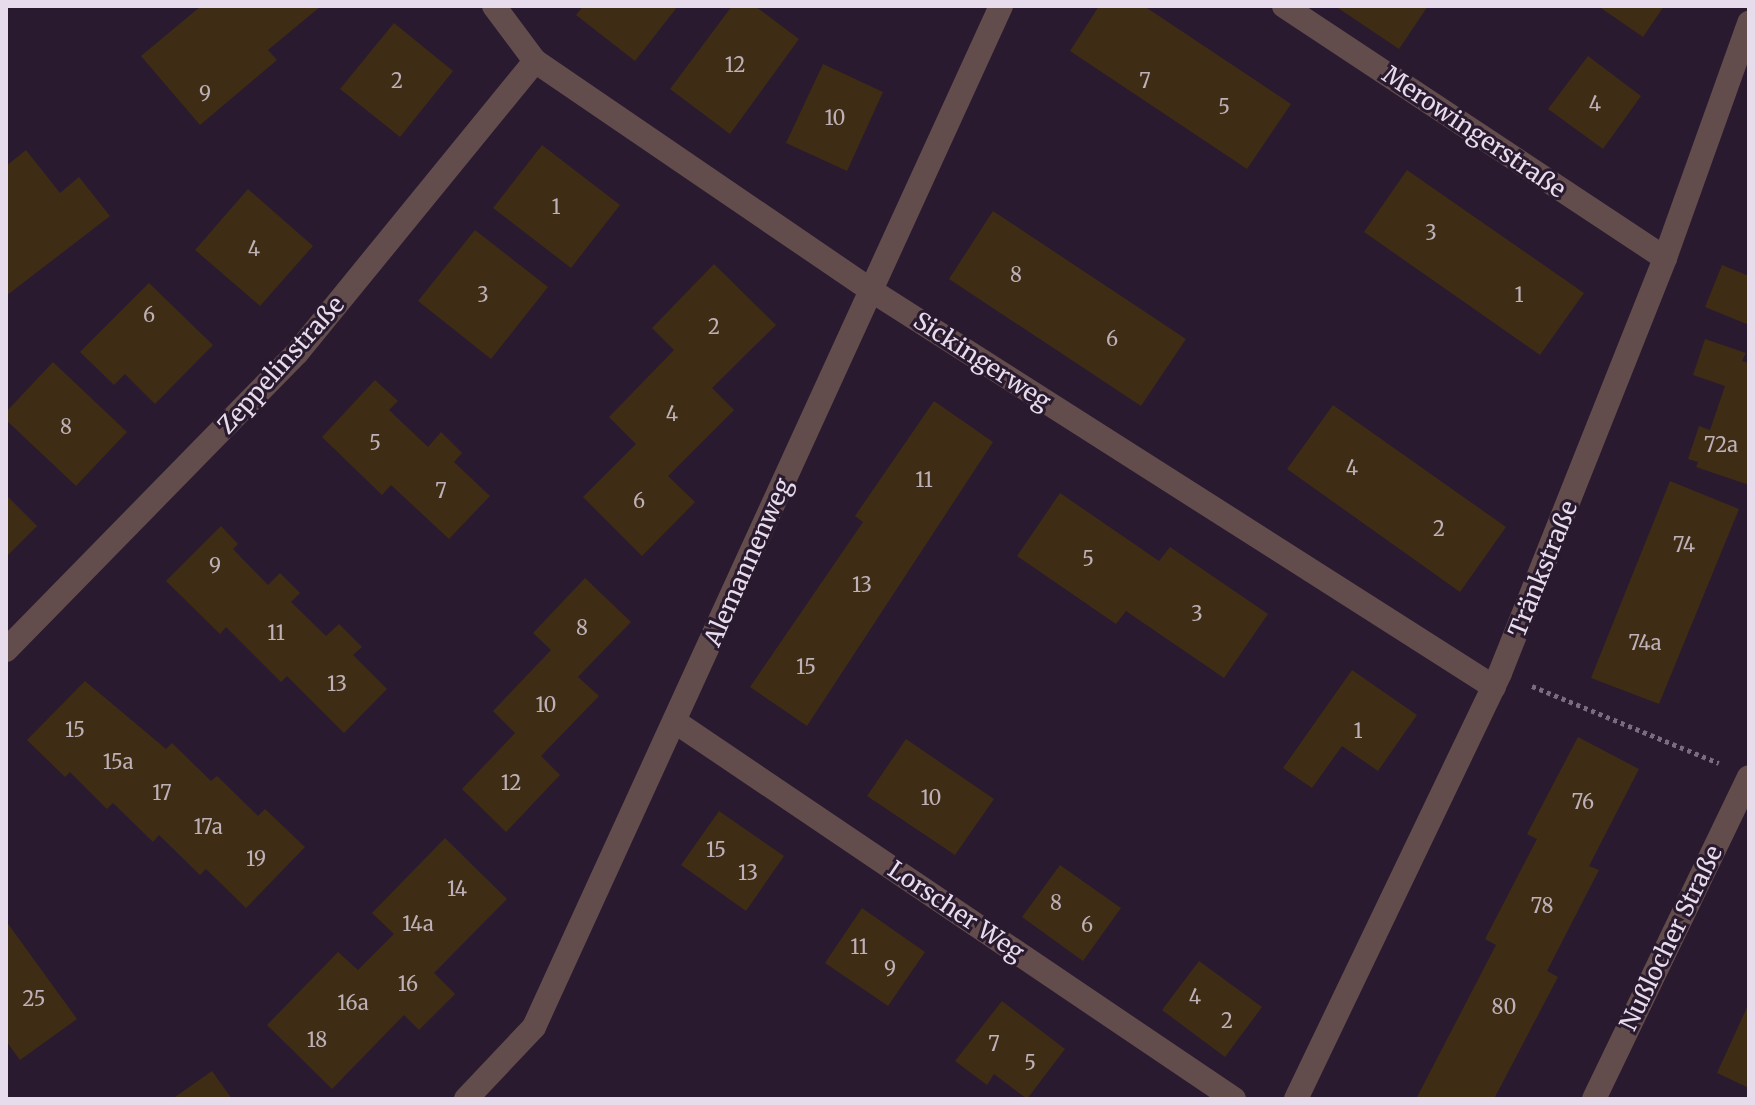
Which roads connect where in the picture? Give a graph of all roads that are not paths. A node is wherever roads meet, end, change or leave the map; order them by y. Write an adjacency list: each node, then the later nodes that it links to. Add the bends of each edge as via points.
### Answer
1 (494, 6): 5 (street, Sickingerweg)
2 (1001, 6): 7 (street, Alemannenweg)
3 (1284, 6): 6 (street, Merowingerstraße)
4 (1749, 23): 6 (street, Tränkstraße)
5 (535, 61): 7 (street, Sickingerweg); 8 (street, Zeppelinstraße, via 297,353)
6 (1665, 258): 9 (street, Tränkstraße)
7 (869, 289): 9 (street, Sickingerweg); 10 (street, Alemannenweg)
8 (6, 650)
9 (1497, 680): 14 (street, Tränkstraße)
10 (677, 723): 12 (street, Alemannenweg, via 534,1027); 13 (street, Lorscher Weg)
11 (1742, 773): 15 (street, Nußlocher Straße)
12 (466, 1099)
13 (1234, 1099)
14 (1296, 1099)
15 (1594, 1099)

